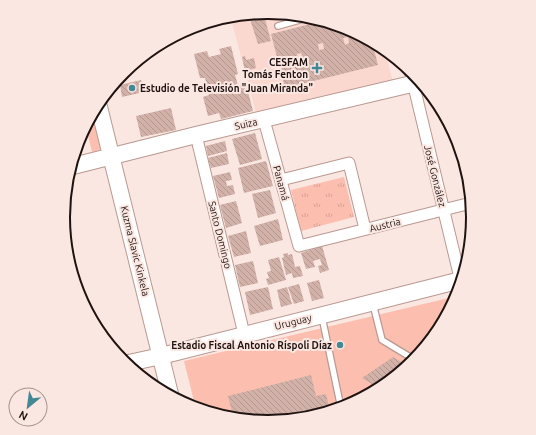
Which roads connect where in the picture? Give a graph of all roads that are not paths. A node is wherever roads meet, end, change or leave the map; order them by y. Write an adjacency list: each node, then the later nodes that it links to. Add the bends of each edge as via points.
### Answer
1 (295, 21): 2 (lane)
2 (278, 26)
3 (411, 80): 6 (street, Suiza)
4 (415, 85): 12 (street, José González)
5 (100, 112): 8 (street, Kuzma Slavic Kinkela)
6 (264, 120): 7 (street, Suiza); 10 (street, Panamá)
7 (196, 135): 8 (street, Suiza); 19 (street, Santo Domingo)
8 (111, 157): 9 (street, Suiza); 20 (street, Kuzma Slavic Kinkela)
9 (76, 165)
10 (281, 180): 13 (street, via 349,163); 14 (street, Panamá)
11 (466, 205): 12 (street, Austria)
12 (444, 210): 13 (street, Austria); 15 (street, José González)
13 (366, 229): 14 (street, Austria)
14 (299, 246)
15 (459, 272)
16 (456, 281): 17 (street, Uruguay)
17 (372, 302): 18 (street, Uruguay); 21 (lane, via 382,340)
18 (321, 315): 19 (street, Uruguay); 24 (lane)
19 (244, 334): 20 (street, Uruguay)
20 (161, 356): 22 (street, Uruguay); 23 (street, Kuzma Slavic Kinkela)
21 (409, 357)
22 (132, 362)
23 (169, 389)
24 (340, 402)

